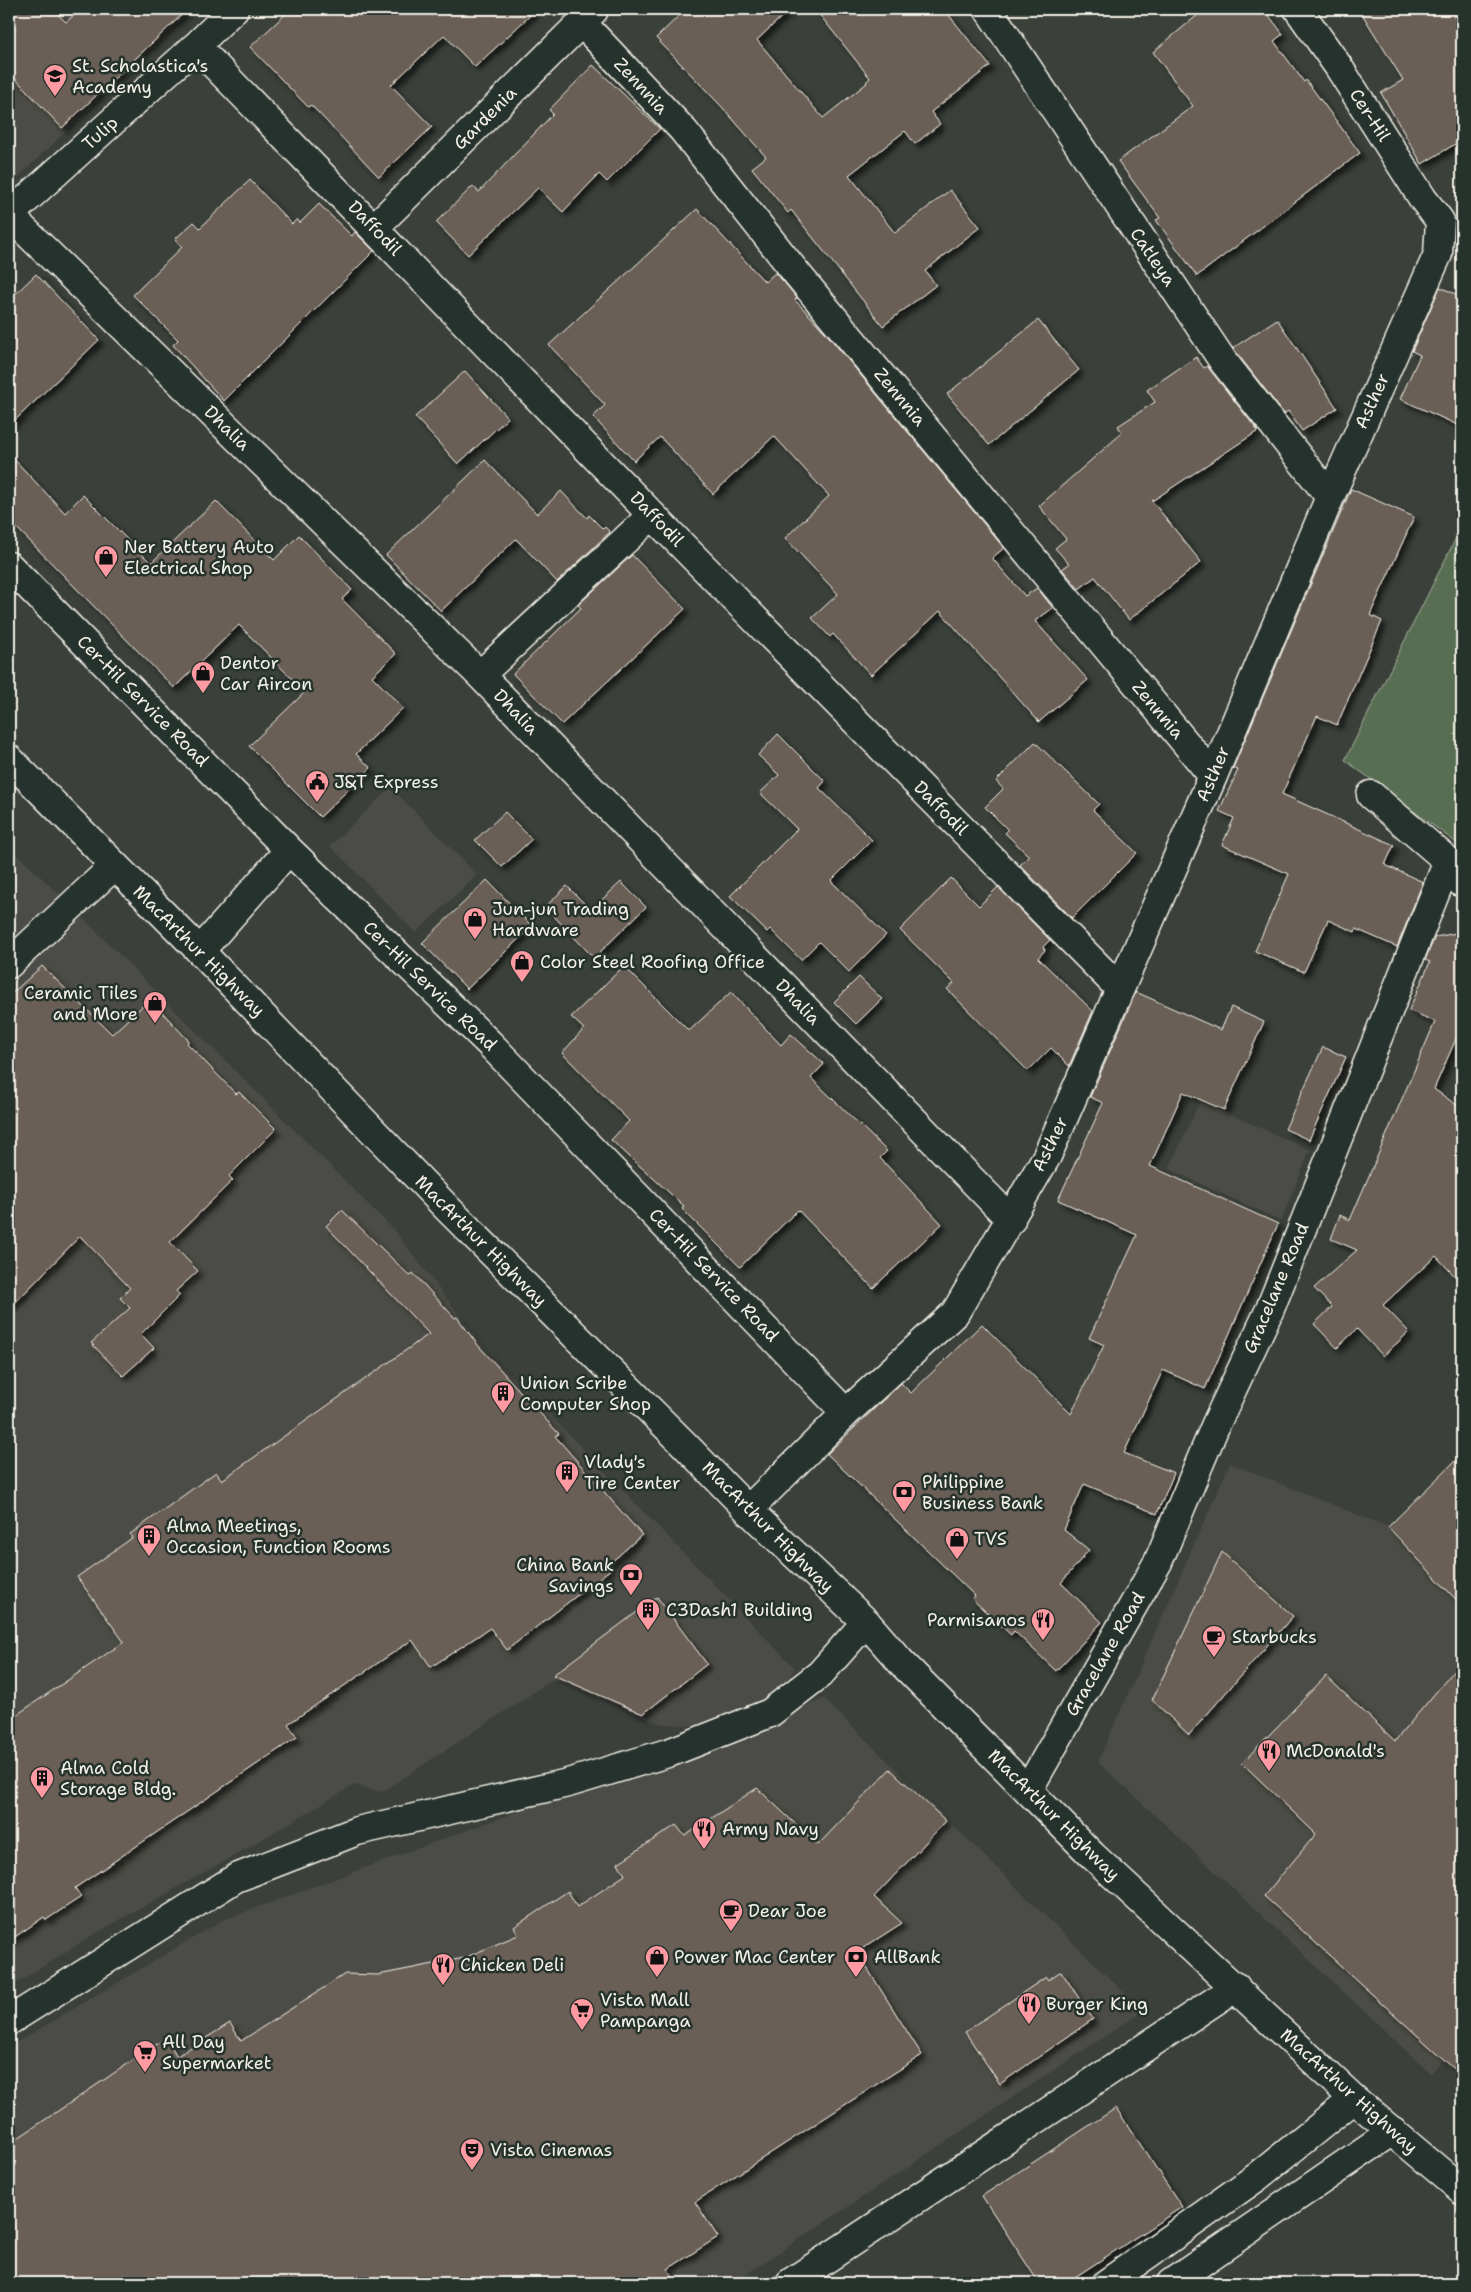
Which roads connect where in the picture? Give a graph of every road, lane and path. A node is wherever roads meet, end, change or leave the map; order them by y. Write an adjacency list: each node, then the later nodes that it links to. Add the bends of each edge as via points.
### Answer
1 (234, 9): 5 (main road, Tulip)
2 (988, 9): 9 (main road, Catleya, via 1223,362)
3 (1298, 9): 7 (main road, Cer-Hil)
4 (588, 16): 8 (main road, Gardenia); 14 (main road, Zennnia)
5 (196, 46): 6 (main road, Tulip); 8 (main road, Daffodil)
6 (9, 215): 12 (main road, Dhalia)
7 (1440, 221): 9 (main road, Asther, via 1438,254)
8 (375, 227): 10 (main road, Daffodil)
9 (1330, 497): 14 (main road, Asther)
10 (652, 515): 12 (main road); 21 (main road, Daffodil)
11 (9, 566): 16 (main road, Cer-Hil Service Road)
12 (480, 675): 22 (main road, Dhalia)
13 (9, 759): 17 (main road, MacArthur Highway)
14 (1212, 776): 21 (main road, Asther)
15 (1371, 795): 18 (main road, Gracelane Road)
16 (289, 850): 19 (main road); 23 (main road, Cer-Hil Service Road, via 489,1043)
17 (114, 866): 19 (main road, MacArthur Highway); 20 (main road)
18 (1455, 872): 26 (main road, Gracelane Road, via 1270,1309 1216,1424 1158,1562)
19 (200, 951): 24 (main road, MacArthur Highway, via 448,1209)
20 (9, 964)
21 (1120, 990): 22 (main road, Asther, via 1047,1156)
22 (1011, 1220): 23 (main road, Asther, via 955,1313)
23 (846, 1413): 24 (main road, Asther)
24 (748, 1510): 25 (main road, MacArthur Highway)
25 (866, 1622): 26 (main road, MacArthur Highway, via 900,1661); 28 (main road, via 820,1674 770,1713 671,1752 568,1783 357,1831 236,1878)
26 (1028, 1790): 27 (main road, MacArthur Highway, via 1092,1855)
27 (1236, 1987): 29 (main road, MacArthur Highway); 32 (main road)
28 (9, 2021)
29 (1354, 2099): 30 (main road, MacArthur Highway); 33 (main road, via 1257,2177)
30 (1393, 2130): 31 (main road, MacArthur Highway); 34 (main road)
31 (1462, 2190)
32 (790, 2283)
33 (1107, 2283)
34 (1171, 2283)

